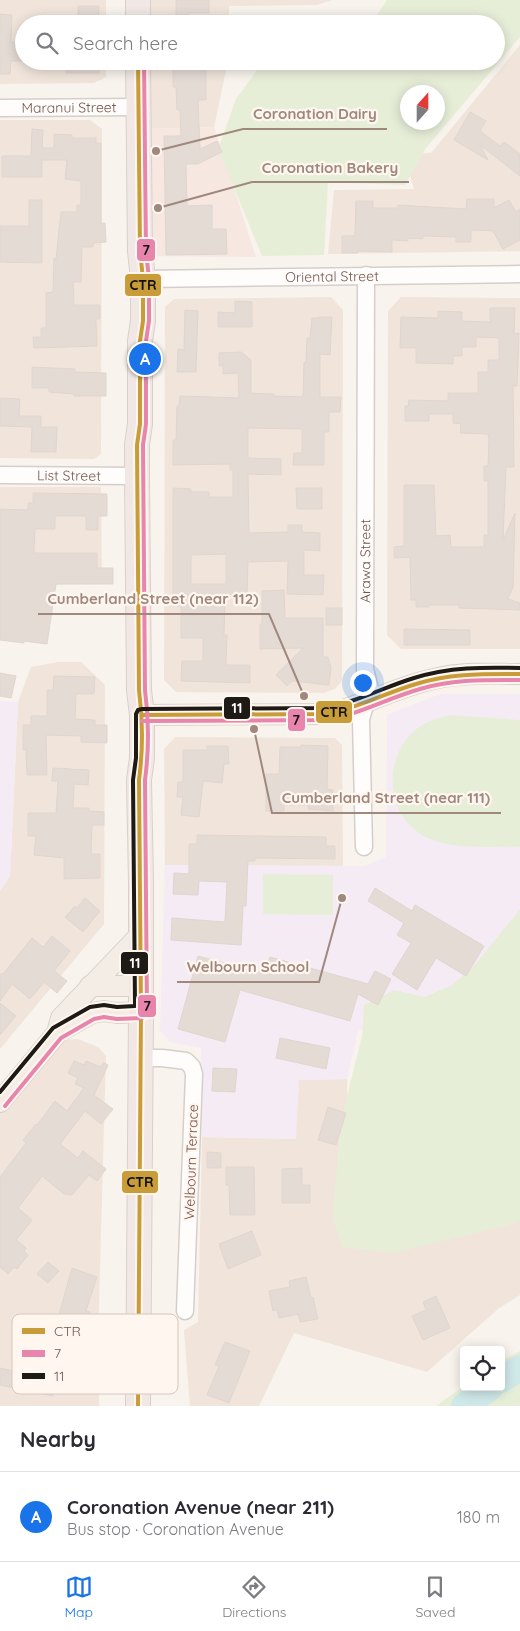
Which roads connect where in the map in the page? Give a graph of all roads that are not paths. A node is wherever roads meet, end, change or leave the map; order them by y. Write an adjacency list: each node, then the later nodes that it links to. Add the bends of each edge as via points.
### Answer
1 (138, 0): 2 (highway)
2 (138, 15)
3 (138, 70): 4 (highway)
4 (138, 107): 5 (street, Maranui Street); 8 (highway)
5 (0, 108)
6 (520, 274): 7 (street, Oriental Street)
7 (366, 276): 8 (street, Oriental Street); 12 (street, Arawa Street, via 365,669 370,689)
8 (143, 279): 10 (highway)
9 (0, 475): 10 (street, List Street)
10 (137, 476): 13 (highway)
11 (520, 674): 12 (main road, via 443,677)
12 (366, 703): 13 (main road, via 338,712 309,715); 14 (street, Arawa Street, via 361,719)
13 (142, 715): 15 (highway, via 139,780)
14 (364, 847)
15 (141, 934): 16 (main road); 17 (highway)
16 (90, 986): 17 (main road); 19 (main road, via 61,1018)
17 (141, 986): 18 (highway)
18 (141, 1012): 19 (main road, via 104,1011 92,1014); 20 (highway)
19 (57, 1034): 21 (main road)
20 (141, 1058): 22 (street, Welbourn Terrace, via 186,1061 194,1074); 23 (highway)
21 (0, 1102)
22 (185, 1311)
23 (139, 1314)

